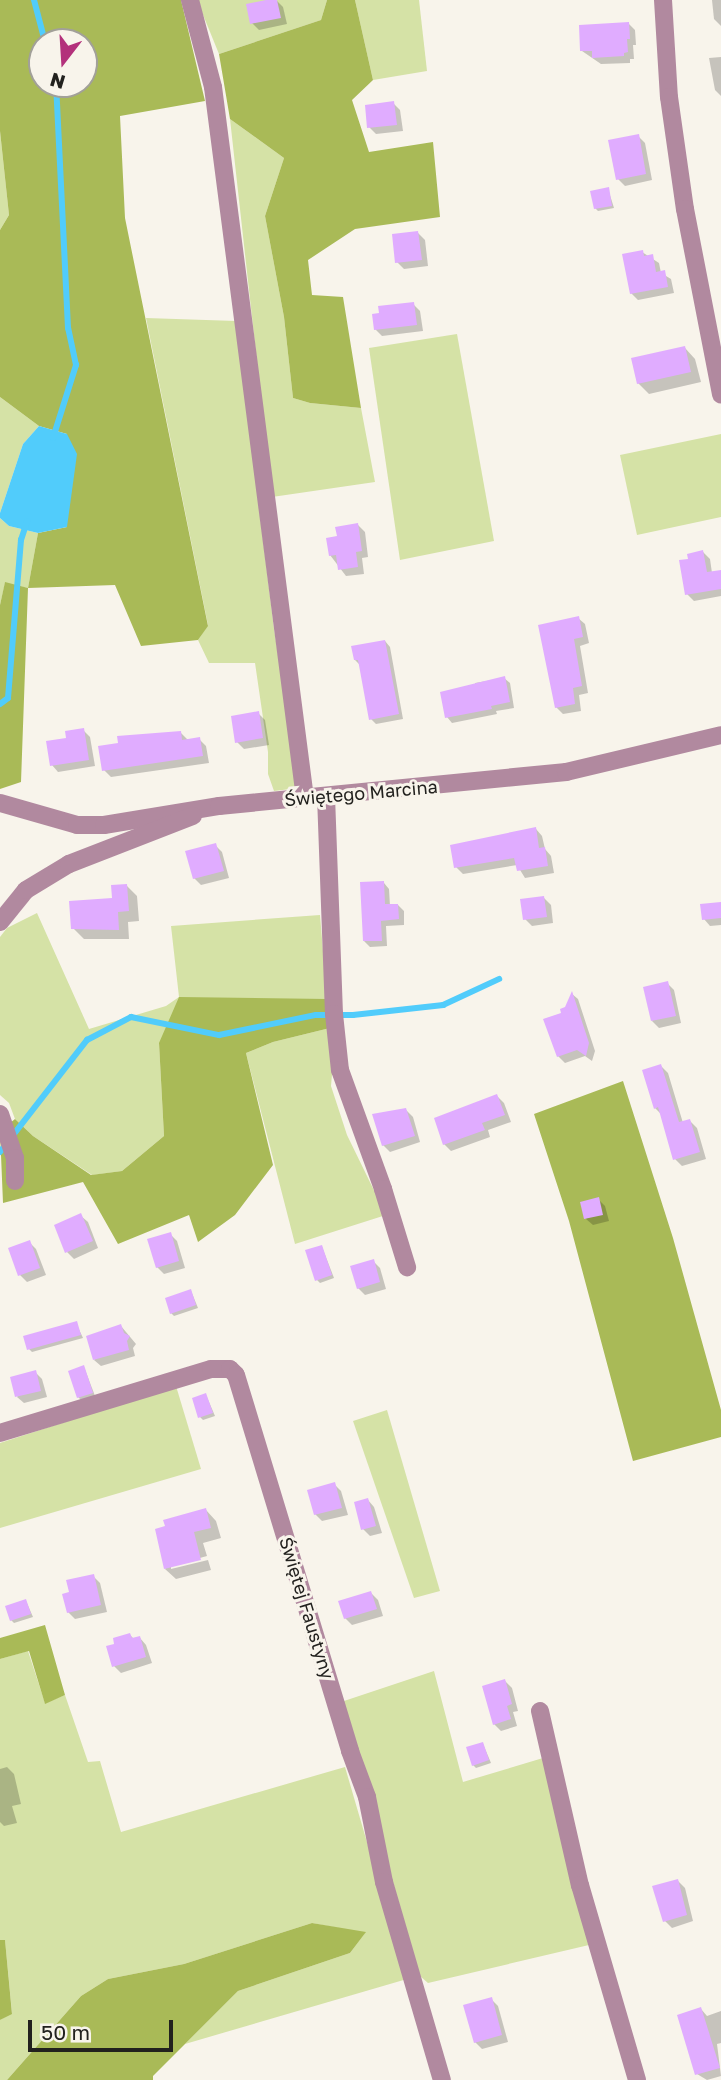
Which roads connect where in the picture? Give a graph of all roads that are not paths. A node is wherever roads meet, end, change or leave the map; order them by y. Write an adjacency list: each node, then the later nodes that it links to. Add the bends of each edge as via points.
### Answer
1 (190, 0): 6 (street, via 213,87)
2 (663, 0): 3 (street, via 669,97 685,209)
3 (721, 395)
4 (721, 735): 5 (street, Świętego Marcina, via 566,772)
5 (326, 796): 6 (street, Świętego Marcina); 12 (street, via 340,1070)
6 (305, 798): 8 (street, Świętego Marcina)
7 (0, 803): 8 (street, Świętego Marcina, via 77,825 104,825)
8 (219, 806): 9 (street, via 69,864 26,890)
9 (0, 922)
10 (0, 1114): 11 (street, via 15,1158)
11 (15, 1181)
12 (407, 1267)
13 (0, 1433): 15 (street, Świętej Faustyny, via 211,1369 230,1369 236,1375 367,1797 384,1882)
14 (540, 1712): 16 (street, via 580,1885)
15 (442, 2080)
16 (637, 2080)

